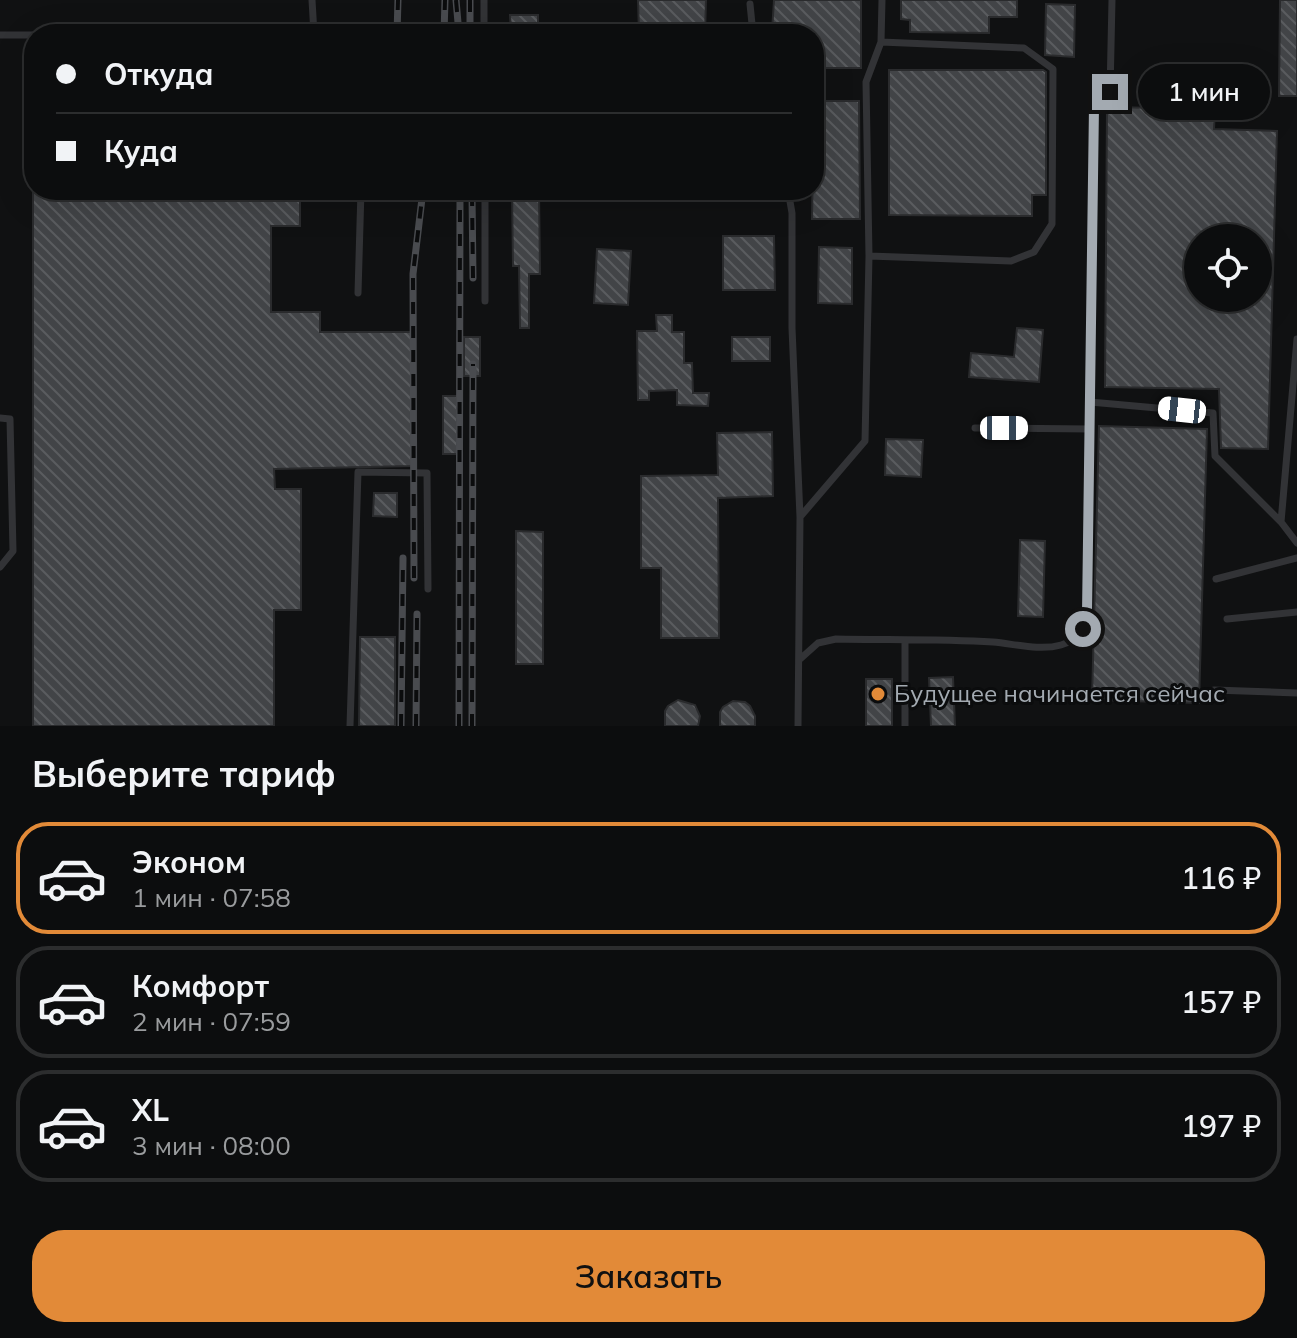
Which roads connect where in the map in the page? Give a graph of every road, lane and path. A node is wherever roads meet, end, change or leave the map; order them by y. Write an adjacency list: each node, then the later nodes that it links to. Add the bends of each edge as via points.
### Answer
1 (312, 0): 6 (lane)
2 (484, 0): 7 (lane)
3 (882, 0): 11 (lane)
4 (1112, 0): 19 (lane, via 1110,92 1094,106)
5 (750, 4): 8 (lane)
6 (313, 24)
7 (484, 24)
8 (752, 24)
9 (0, 35): 10 (lane)
10 (24, 35)
11 (881, 42): 15 (lane, via 866,82); 15 (lane, via 1024,48 1053,69 1052,224 1034,252 1011,261)
12 (361, 200): 16 (lane)
13 (485, 200): 17 (lane)
14 (790, 200): 23 (lane)
15 (869, 256): 23 (lane, via 865,441)
16 (358, 293)
17 (485, 301)
18 (1297, 339): 24 (lane)
19 (1090, 402): 22 (lane); 24 (lane, via 1213,413 1215,456)
20 (0, 418): 27 (lane, via 10,419 13,551)
21 (975, 428): 22 (lane)
22 (1090, 429): 32 (lane, via 1083,629 1061,645 1042,647)
23 (800, 517): 33 (lane)
24 (1281, 522): 25 (lane)
25 (1297, 543)
26 (1297, 558): 28 (lane)
27 (0, 567)
28 (1216, 579)
29 (428, 589): 36 (lane, via 427,473 358,472)
30 (1297, 612): 31 (lane)
31 (1227, 619)
32 (905, 640): 33 (lane, via 836,639 818,643); 38 (lane)
33 (799, 660): 37 (lane)
34 (1214, 690): 35 (lane)
35 (1297, 693)
36 (350, 726)
37 (798, 726)
38 (905, 726)

